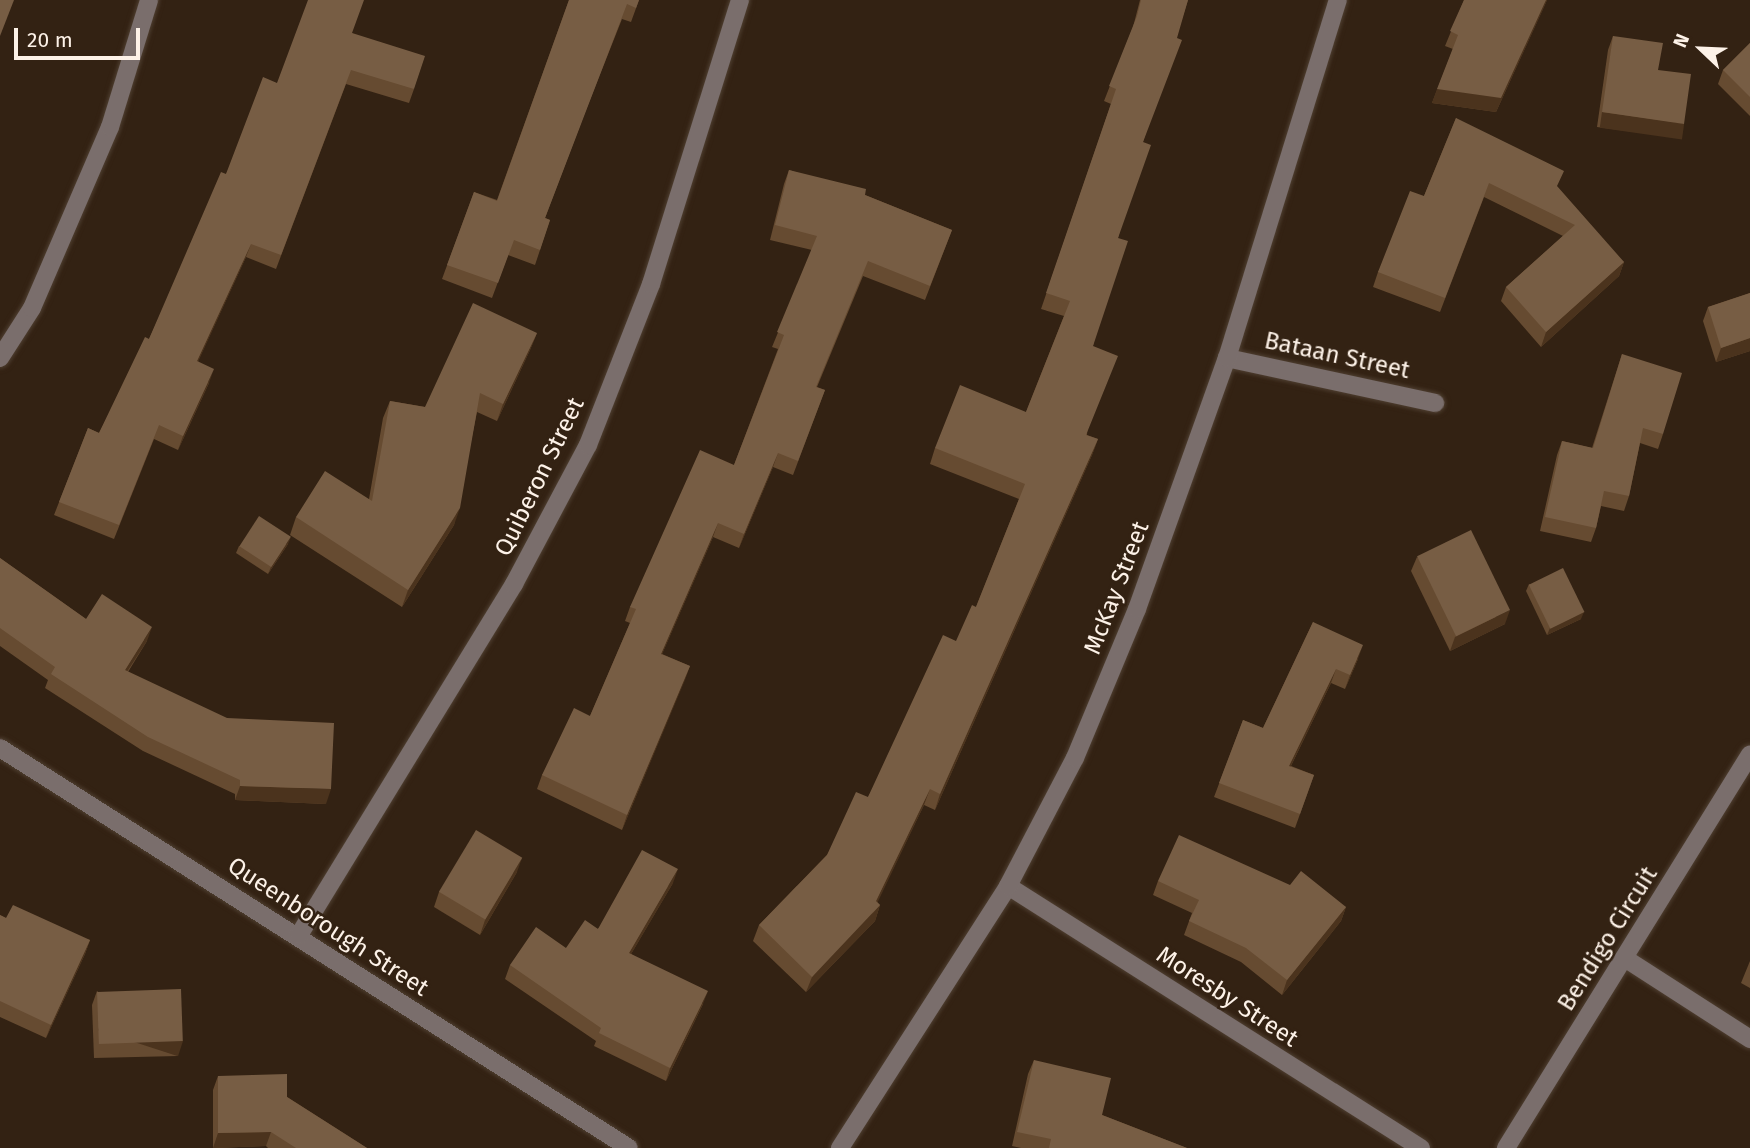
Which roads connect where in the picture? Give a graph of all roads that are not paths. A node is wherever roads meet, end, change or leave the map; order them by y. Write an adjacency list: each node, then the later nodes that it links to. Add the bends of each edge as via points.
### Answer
1 (149, 0): 4 (street, via 110,127 32,308)
2 (740, 0): 10 (street, Quiberon Street, via 651,284 588,445 514,584)
3 (1338, 0): 5 (street, McKay Street)
4 (0, 358)
5 (1227, 358): 6 (street, Bataan Street); 9 (street, McKay Street, via 1137,609 1085,733)
6 (1435, 403)
7 (0, 748): 10 (street, Queenborough Street)
8 (1750, 755): 11 (street, Bendigo Circuit)
9 (1008, 886): 14 (street, McKay Street); 15 (street, Moresby Street)
10 (299, 935): 13 (street, Queenborough Street)
11 (1626, 958): 12 (street); 16 (street, Bendigo Circuit)
12 (1750, 1039)
13 (629, 1148)
14 (840, 1148)
15 (1421, 1148)
16 (1506, 1148)

